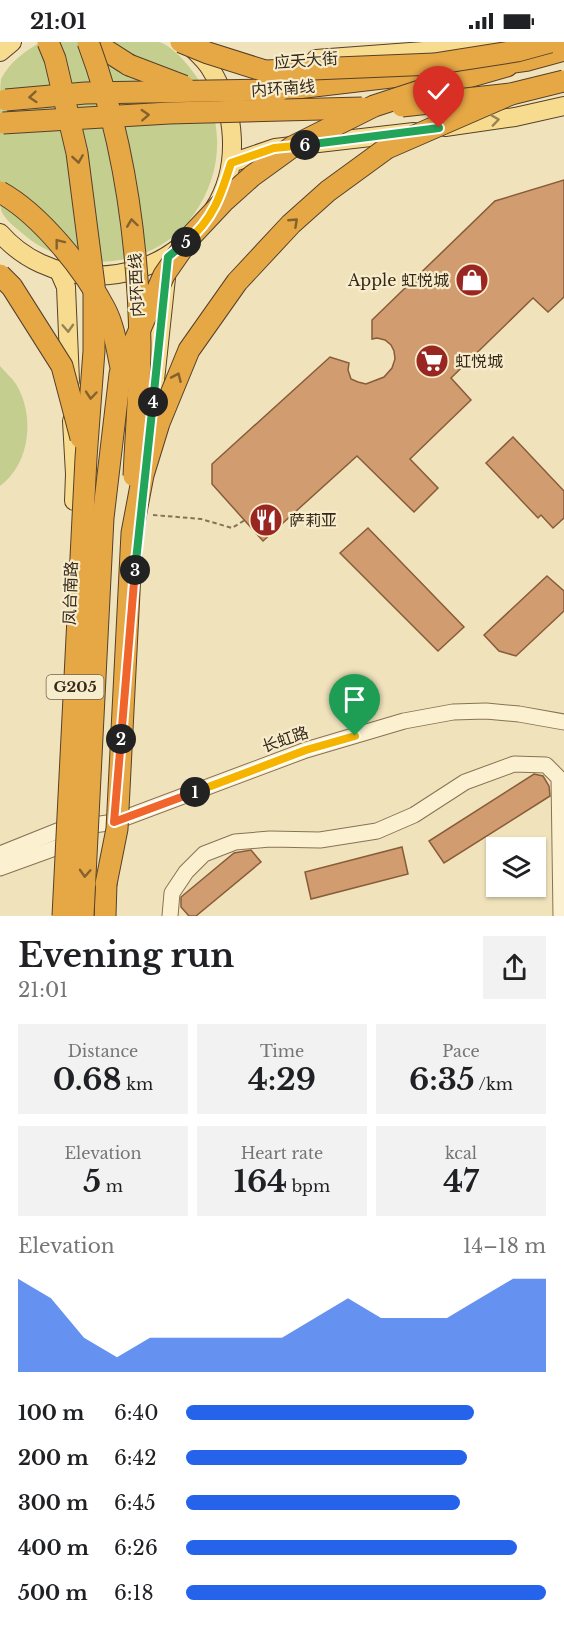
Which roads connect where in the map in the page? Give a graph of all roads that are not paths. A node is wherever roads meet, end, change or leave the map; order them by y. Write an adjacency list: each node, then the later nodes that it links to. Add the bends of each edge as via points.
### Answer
1 (48, 42): 22 (highway, G205, one-way to 22, bridge, via 77,153 94,285 94,351)
2 (90, 42): 14 (highway, bridge, via 129,64 234,103); 23 (highway, 内环西线, one-way to 2, bridge, via 140,344 133,229 121,156)
3 (181, 42): 6 (highway, bridge, via 265,71 435,64)
4 (187, 42): 9 (main road)
5 (511, 42): 9 (main road, 应天大街, via 419,53)
6 (550, 42)
7 (564, 50): 8 (highway, 内环南线)
8 (528, 60): 12 (highway, 内环南线, one-way to 12, bridge, via 280,90 85,93); 32 (highway, one-way to 32, bridge, via 374,106 292,147 223,202 191,236 164,275 120,374 106,479)
9 (209, 66): 16 (main road, via 225,96 232,129)
10 (564, 81): 11 (highway, 内环南线, bridge)
11 (511, 93): 14 (highway, 内环南线, bridge, via 403,106); 23 (highway, one-way to 11, bridge, via 143,475 173,386 189,350 237,282 291,224 357,168 387,148)
12 (0, 101)
13 (564, 106): 16 (main road, one-way to 13, via 274,148 515,117)
14 (288, 110): 15 (highway, 内环南线, one-way to 14, bridge)
15 (0, 124)
16 (231, 163): 19 (main road, via 219,200 198,232)
17 (0, 192): 29 (highway, one-way to 17, bridge, via 101,834 115,482 126,389 105,310 52,235)
18 (0, 233): 20 (main road, via 32,259)
19 (168, 257): 20 (main road, via 133,272 96,277); 23 (main road)
20 (59, 271): 26 (main road, 凤台南路, one-way to 26, via 66,287 75,474)
21 (0, 275): 22 (highway, bridge, via 40,328 62,366)
22 (86, 458): 31 (highway, 凤台南路 / G205, bridge)
23 (136, 524): 25 (main road); 29 (highway, bridge, via 117,829)
24 (564, 722): 25 (street, 长虹路, via 486,711 453,712 404,721 306,750)
25 (114, 822): 26 (street, 长虹路); 34 (main road)
26 (59, 839): 27 (street); 28 (street); 30 (main road, 凤台南路)
27 (0, 854)
28 (0, 868)
29 (106, 884): 33 (highway)
30 (54, 916)
31 (63, 916)
32 (83, 916)
33 (105, 916)
34 (111, 916)
35 (170, 916): 36 (street, via 172,892 204,854 235,842 320,840 377,831 414,815 465,782 514,764 546,765 559,778)
36 (561, 916)

